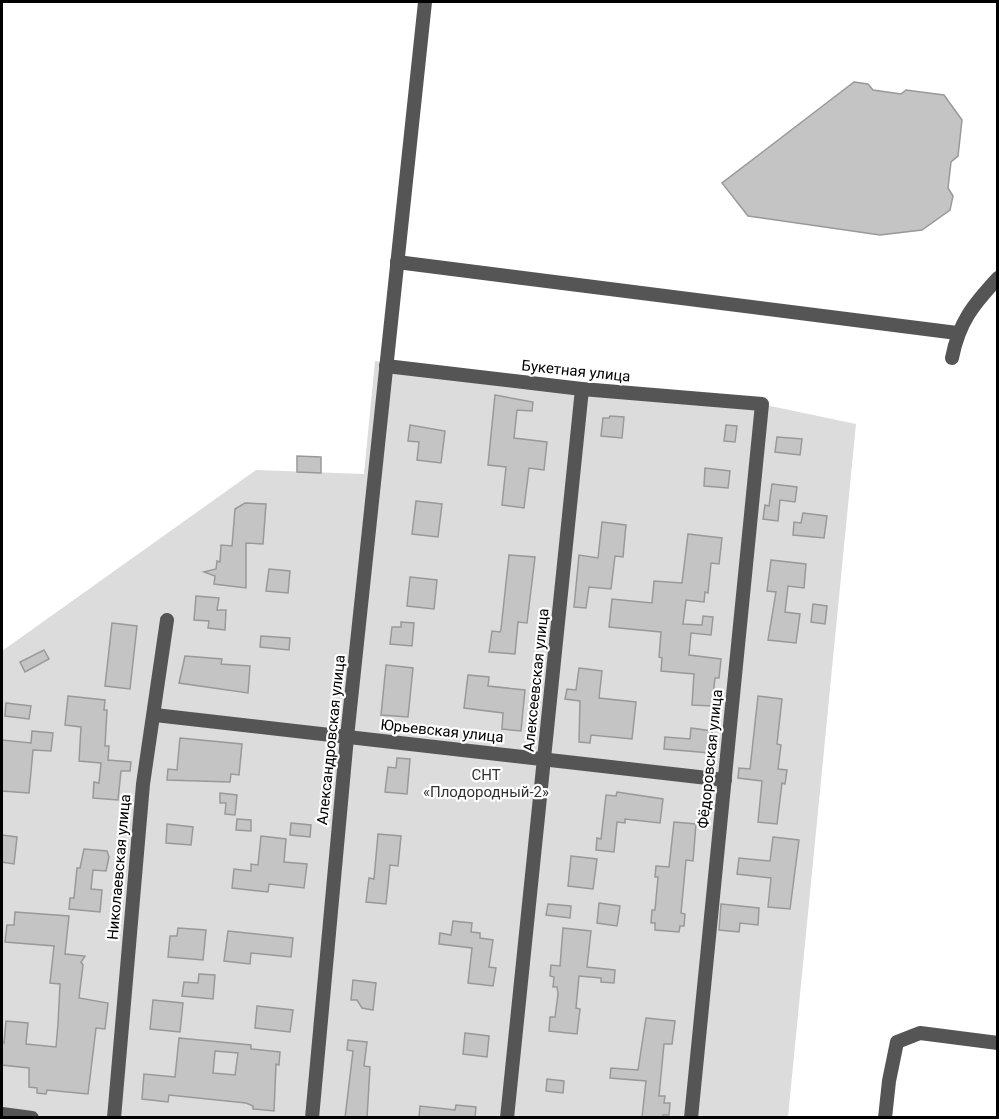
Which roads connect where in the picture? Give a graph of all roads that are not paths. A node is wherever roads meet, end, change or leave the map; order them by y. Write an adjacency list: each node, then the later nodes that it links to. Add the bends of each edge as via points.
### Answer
1 (424, 2): 2 (street, Александровская улица)
2 (397, 262): 4 (street); 6 (street, Александровская улица)
3 (998, 278): 4 (street, via 969,311)
4 (957, 333): 5 (street)
5 (952, 358)
6 (386, 366): 7 (street, Букетная улица); 11 (street, Александровская улица)
7 (582, 389): 8 (street, Букетная улица); 12 (street, Алексеевская улица)
8 (762, 404): 13 (street, Фёдоровская улица)
9 (167, 620): 10 (street, Николаевская улица)
10 (155, 715): 11 (street, Юрьевская улица); 17 (street, Николаевская улица, via 143,784)
11 (347, 737): 12 (street, Юрьевская улица); 18 (street, Александровская улица)
12 (544, 759): 13 (street, Юрьевская улица); 19 (street, Алексеевская улица)
13 (725, 780): 20 (street, Фёдоровская улица)
14 (998, 1043): 21 (street, via 920,1033 897,1042)
15 (2, 1114): 16 (street)
16 (32, 1118)
17 (114, 1118)
18 (312, 1118)
19 (507, 1118)
20 (691, 1118)
21 (885, 1118)

